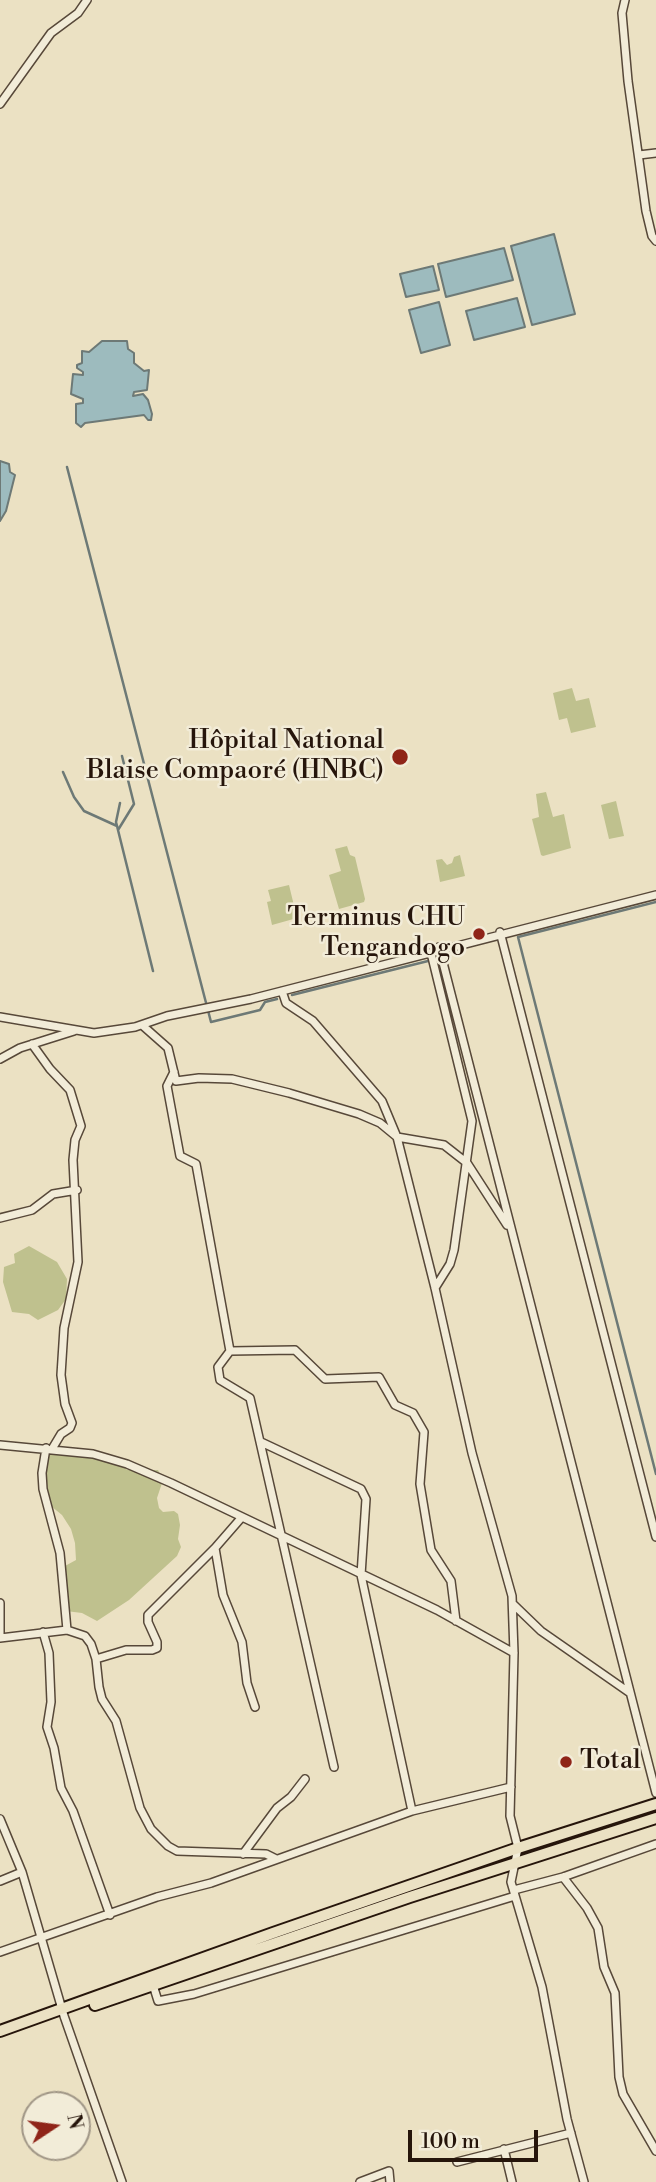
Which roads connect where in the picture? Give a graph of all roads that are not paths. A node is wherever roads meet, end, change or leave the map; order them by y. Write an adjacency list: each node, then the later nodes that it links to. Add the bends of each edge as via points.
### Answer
1 (87, 0): 3 (street, via 78,13 51,33)
2 (623, 0): 5 (street)
3 (0, 104)
4 (656, 153): 5 (street)
5 (639, 155): 6 (street, via 646,211)
6 (656, 241)
7 (656, 895): 8 (street)
8 (500, 933): 9 (street); 30 (street)
9 (440, 948): 10 (street); 22 (street)
10 (431, 953): 11 (street); 19 (street, via 470,1110)
11 (282, 991): 13 (street); 18 (street, via 286,1003 313,1021 382,1101)
12 (0, 1017): 14 (street)
13 (142, 1025): 14 (street, via 94,1033); 17 (street, via 168,1048)
14 (74, 1030): 15 (street)
15 (32, 1044): 16 (street); 20 (street, via 70,1090 77,1107 80,1126 73,1160)
16 (0, 1059)
17 (174, 1072): 18 (street, via 176,1081 232,1079 289,1093 359,1114); 24 (street, via 167,1086 180,1156 196,1164)
18 (397, 1137): 19 (street, via 444,1145); 23 (street)
19 (467, 1163): 22 (street); 23 (street, via 454,1250)
20 (77, 1190): 21 (street, via 53,1194 32,1210); 27 (street, via 78,1262 64,1328 61,1375 72,1423)
21 (1, 1215)
22 (512, 1232): 41 (street)
23 (435, 1289): 34 (street, via 472,1453)
24 (230, 1351): 25 (street, via 218,1367 220,1380 250,1398); 35 (street, via 296,1350 325,1379 379,1377 395,1405 413,1413 424,1432 420,1484 431,1550 451,1581)
25 (261, 1442): 29 (street); 32 (street, via 361,1489 366,1499)
26 (0, 1445): 27 (street)
27 (49, 1449): 28 (street, via 127,1464); 36 (street, via 43,1489 60,1553)
28 (242, 1517): 29 (street); 31 (street)
29 (279, 1534): 32 (street); 43 (street)
30 (656, 1537)
31 (215, 1548): 40 (street, via 148,1615 157,1647); 42 (street, via 223,1595 242,1642)
32 (361, 1575): 35 (street); 48 (street)
33 (0, 1603): 38 (street)
34 (513, 1604): 39 (street); 41 (street, via 550,1639)
35 (456, 1621): 39 (street)
36 (67, 1630): 37 (street); 40 (street, via 85,1636)
37 (43, 1632): 38 (street); 60 (street, via 49,1653 47,1727 61,1788)
38 (0, 1638)
39 (514, 1653): 45 (street)
40 (96, 1659): 53 (street, via 102,1699 116,1721 150,1829 177,1851)
41 (630, 1693): 46 (street)
42 (255, 1707)
43 (334, 1768)
44 (304, 1779): 53 (street)
45 (511, 1787): 48 (street); 52 (street, via 510,1816)
46 (656, 1793)
47 (656, 1804): 52 (main road)
48 (412, 1811): 54 (street)
49 (656, 1818): 55 (main road)
50 (0, 1819): 56 (street)
51 (656, 1844): 57 (street)
52 (518, 1848): 55 (street); 64 (main road, via 221,1951)
53 (243, 1854): 54 (street)
54 (276, 1859): 60 (street)
55 (517, 1863): 59 (street, via 511,1882); 63 (main road)
56 (22, 1872): 58 (street); 61 (street)
57 (563, 1877): 59 (street); 69 (street, via 598,1928 604,1967 615,1993 623,2094)
58 (0, 1881)
59 (515, 1893): 63 (street, via 194,1994 158,2001); 67 (street, via 541,1987)
60 (110, 1915): 61 (street)
61 (42, 1937): 62 (street); 64 (street)
62 (0, 1952)
63 (153, 1985): 64 (main road)
64 (63, 2012): 65 (main road); 66 (main road); 71 (street)
65 (0, 2031)
66 (0, 2038)
67 (571, 2133): 68 (street); 75 (street)
68 (504, 2149): 70 (street); 74 (street)
69 (656, 2151)
70 (457, 2162)
71 (122, 2182)
72 (360, 2182): 73 (street, via 389,2171)
73 (390, 2182)
74 (512, 2182)
75 (584, 2182)

